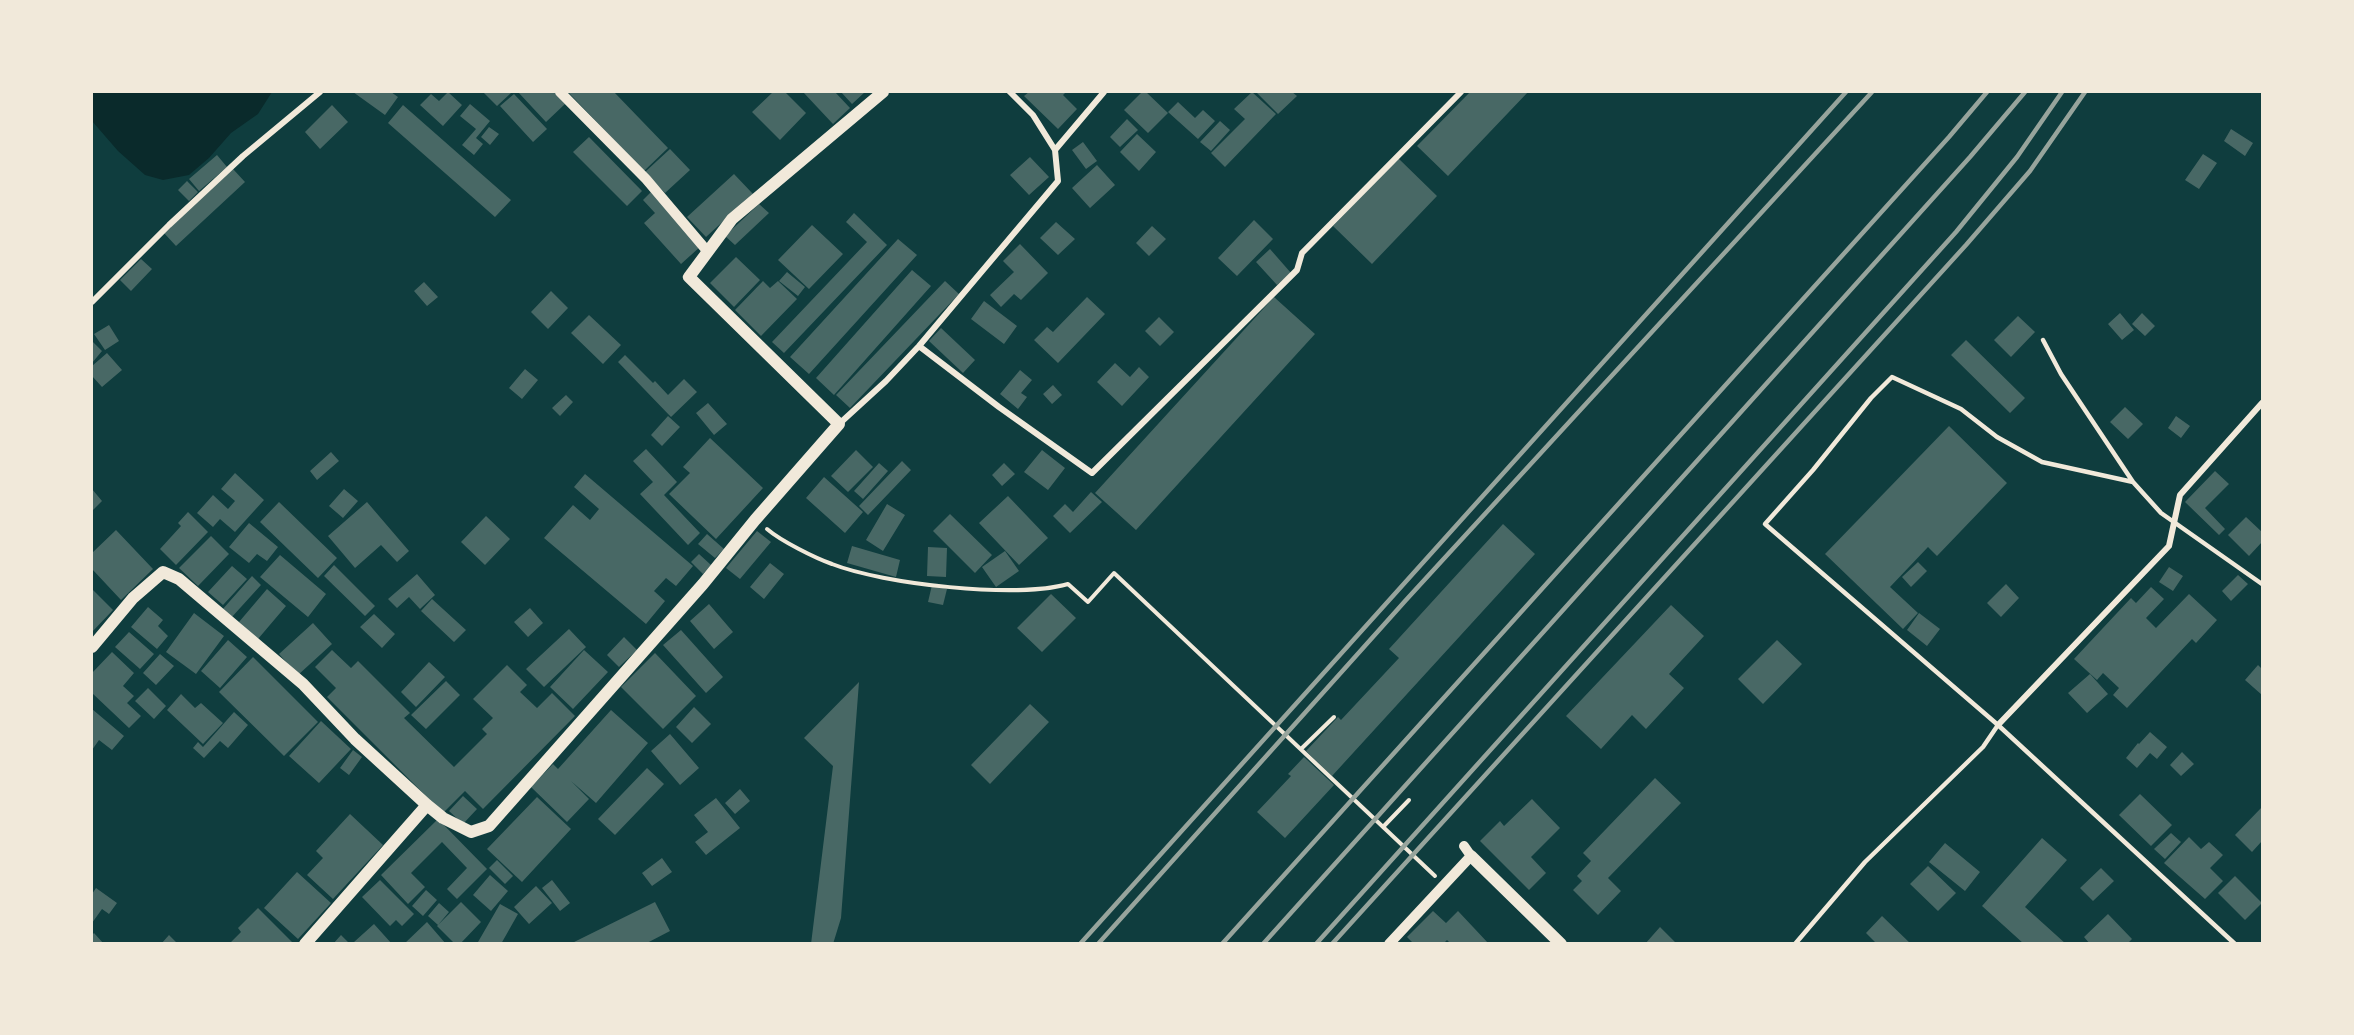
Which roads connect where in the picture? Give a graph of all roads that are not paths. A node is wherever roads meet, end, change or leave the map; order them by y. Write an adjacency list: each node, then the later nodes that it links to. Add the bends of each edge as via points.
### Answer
1 (320, 92): 9 (street, via 243,156)
2 (560, 92): 8 (street, via 646,179)
3 (883, 92): 8 (main road, via 732,219)
4 (1010, 92): 7 (street, via 1033,115)
5 (1104, 92): 7 (street)
6 (1461, 92): 11 (street, via 1302,253 1297,270 1092,472)
7 (1055, 150): 11 (street, via 1058,181)
8 (708, 252): 13 (main road, via 689,277)
9 (92, 302)
10 (2043, 340): 14 (lane)
11 (919, 346): 13 (street)
12 (2262, 403): 15 (street, via 2180,495)
13 (839, 424): 19 (main road, via 489,826 471,832)
14 (2133, 482): 15 (lane); 18 (lane, via 2042,462 1997,437 1961,409 1892,377 1765,524)
15 (2174, 522): 16 (lane); 18 (street, via 2169,546)
16 (2262, 584)
17 (92, 647): 19 (main road, via 133,598 163,572 179,579 303,684 355,739)
18 (1998, 725): 24 (lane, via 1983,747 1865,862); 25 (lane)
19 (427, 805): 21 (main road)
20 (1468, 851): 22 (street); 23 (main road)
21 (305, 944)
22 (1389, 944)
23 (1561, 944)
24 (1795, 944)
25 (2235, 944)

